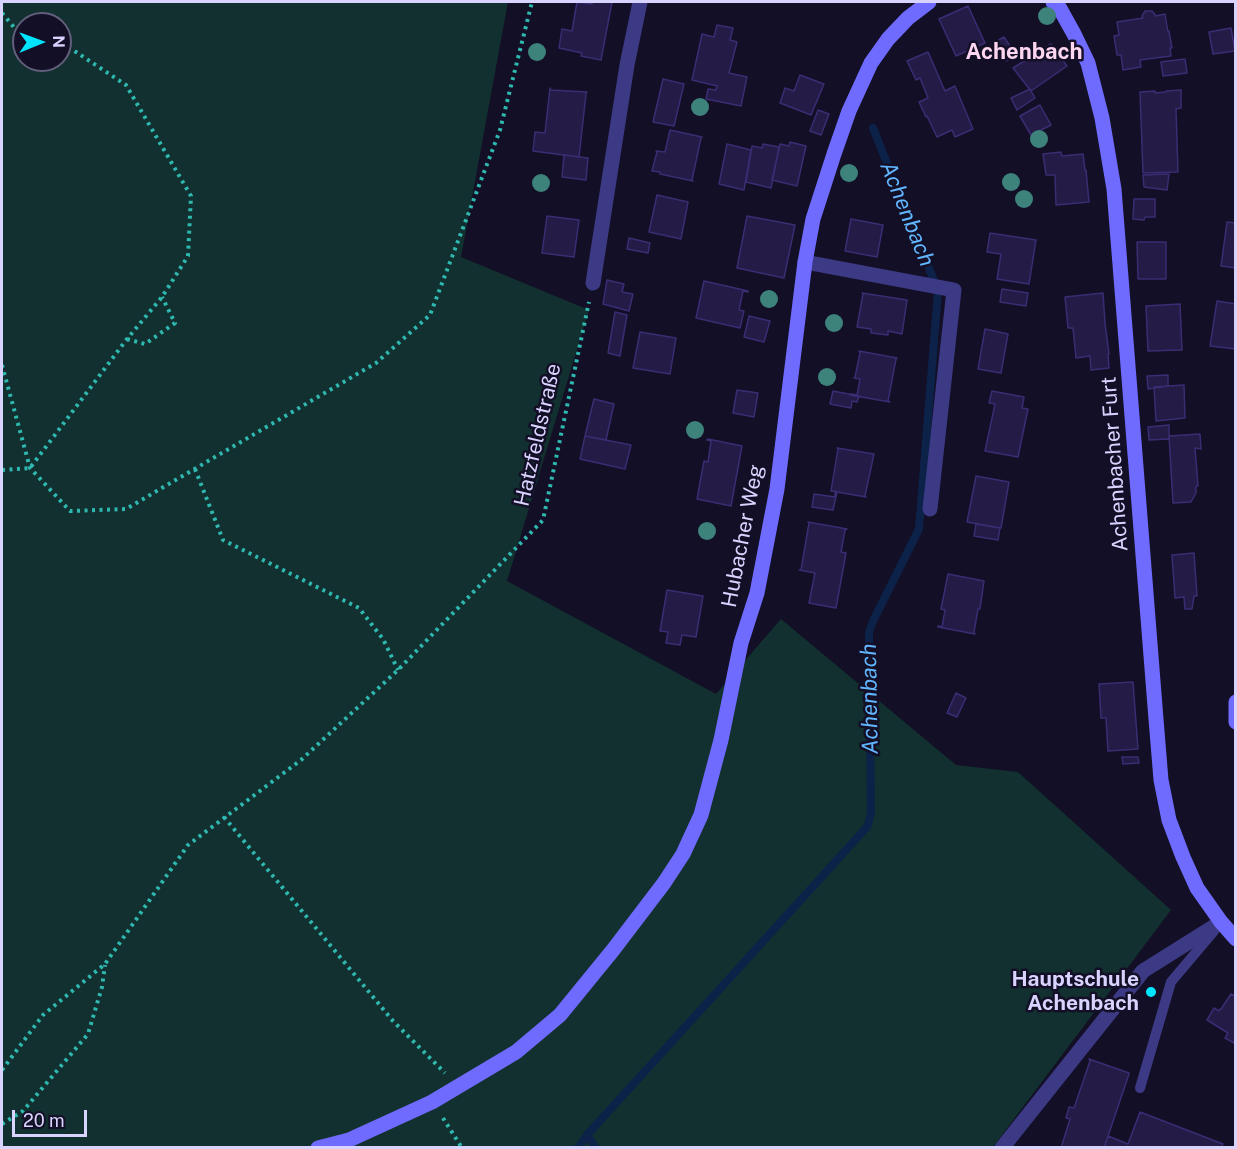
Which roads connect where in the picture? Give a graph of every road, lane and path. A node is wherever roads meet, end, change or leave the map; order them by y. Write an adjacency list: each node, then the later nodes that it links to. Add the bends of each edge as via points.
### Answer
1 (532, 2): 14 (path, via 500,130 430,315 376,363)
2 (640, 2): 9 (street)
3 (929, 2): 8 (street, Hubacher Weg, via 888,39 871,63 834,154 813,219)
4 (1053, 2): 21 (street, Achenbacher Furt, via 1088,63 1114,189 1163,790 1183,857 1197,888)
5 (2, 13): 6 (path)
6 (12, 26)
7 (72, 50): 10 (path, via 126,85 190,196 188,256)
8 (805, 262): 16 (street, via 954,290); 25 (street, Hubacher Weg, via 777,489 757,593 741,643 701,815 664,883 560,1014 516,1052)
9 (593, 283): 17 (path, Hatzfeldstraße, via 543,520)
10 (162, 297): 11 (path); 11 (path, via 175,323 145,344)
11 (127, 339): 13 (path)
12 (2, 365): 13 (path)
13 (30, 468): 14 (path, via 70,511 126,509); 15 (path)
14 (194, 469): 17 (path, via 223,540 359,608 383,639)
15 (2, 470)
16 (930, 509)
17 (398, 670): 20 (path, Hatzfeldstraße, via 302,760)
18 (1236, 702): 19 (street)
19 (1236, 722)
20 (224, 817): 23 (path, Hatzfeldstraße, via 188,845); 25 (path, via 393,1021)
21 (1221, 922): 22 (street, Achenbacher Furt); 26 (lane, via 1171,982); 31 (street, via 1143,971)
22 (1236, 939)
23 (105, 964): 24 (path, via 43,1015); 28 (path, via 88,1034 23,1111)
24 (2, 1070)
25 (458, 1087): 27 (street, Hubacher Weg)
26 (1140, 1088)
27 (432, 1102): 29 (street, Hubacher Weg, via 349,1140); 30 (path)
28 (2, 1124)
29 (318, 1148)
30 (462, 1148)
31 (1002, 1148)

